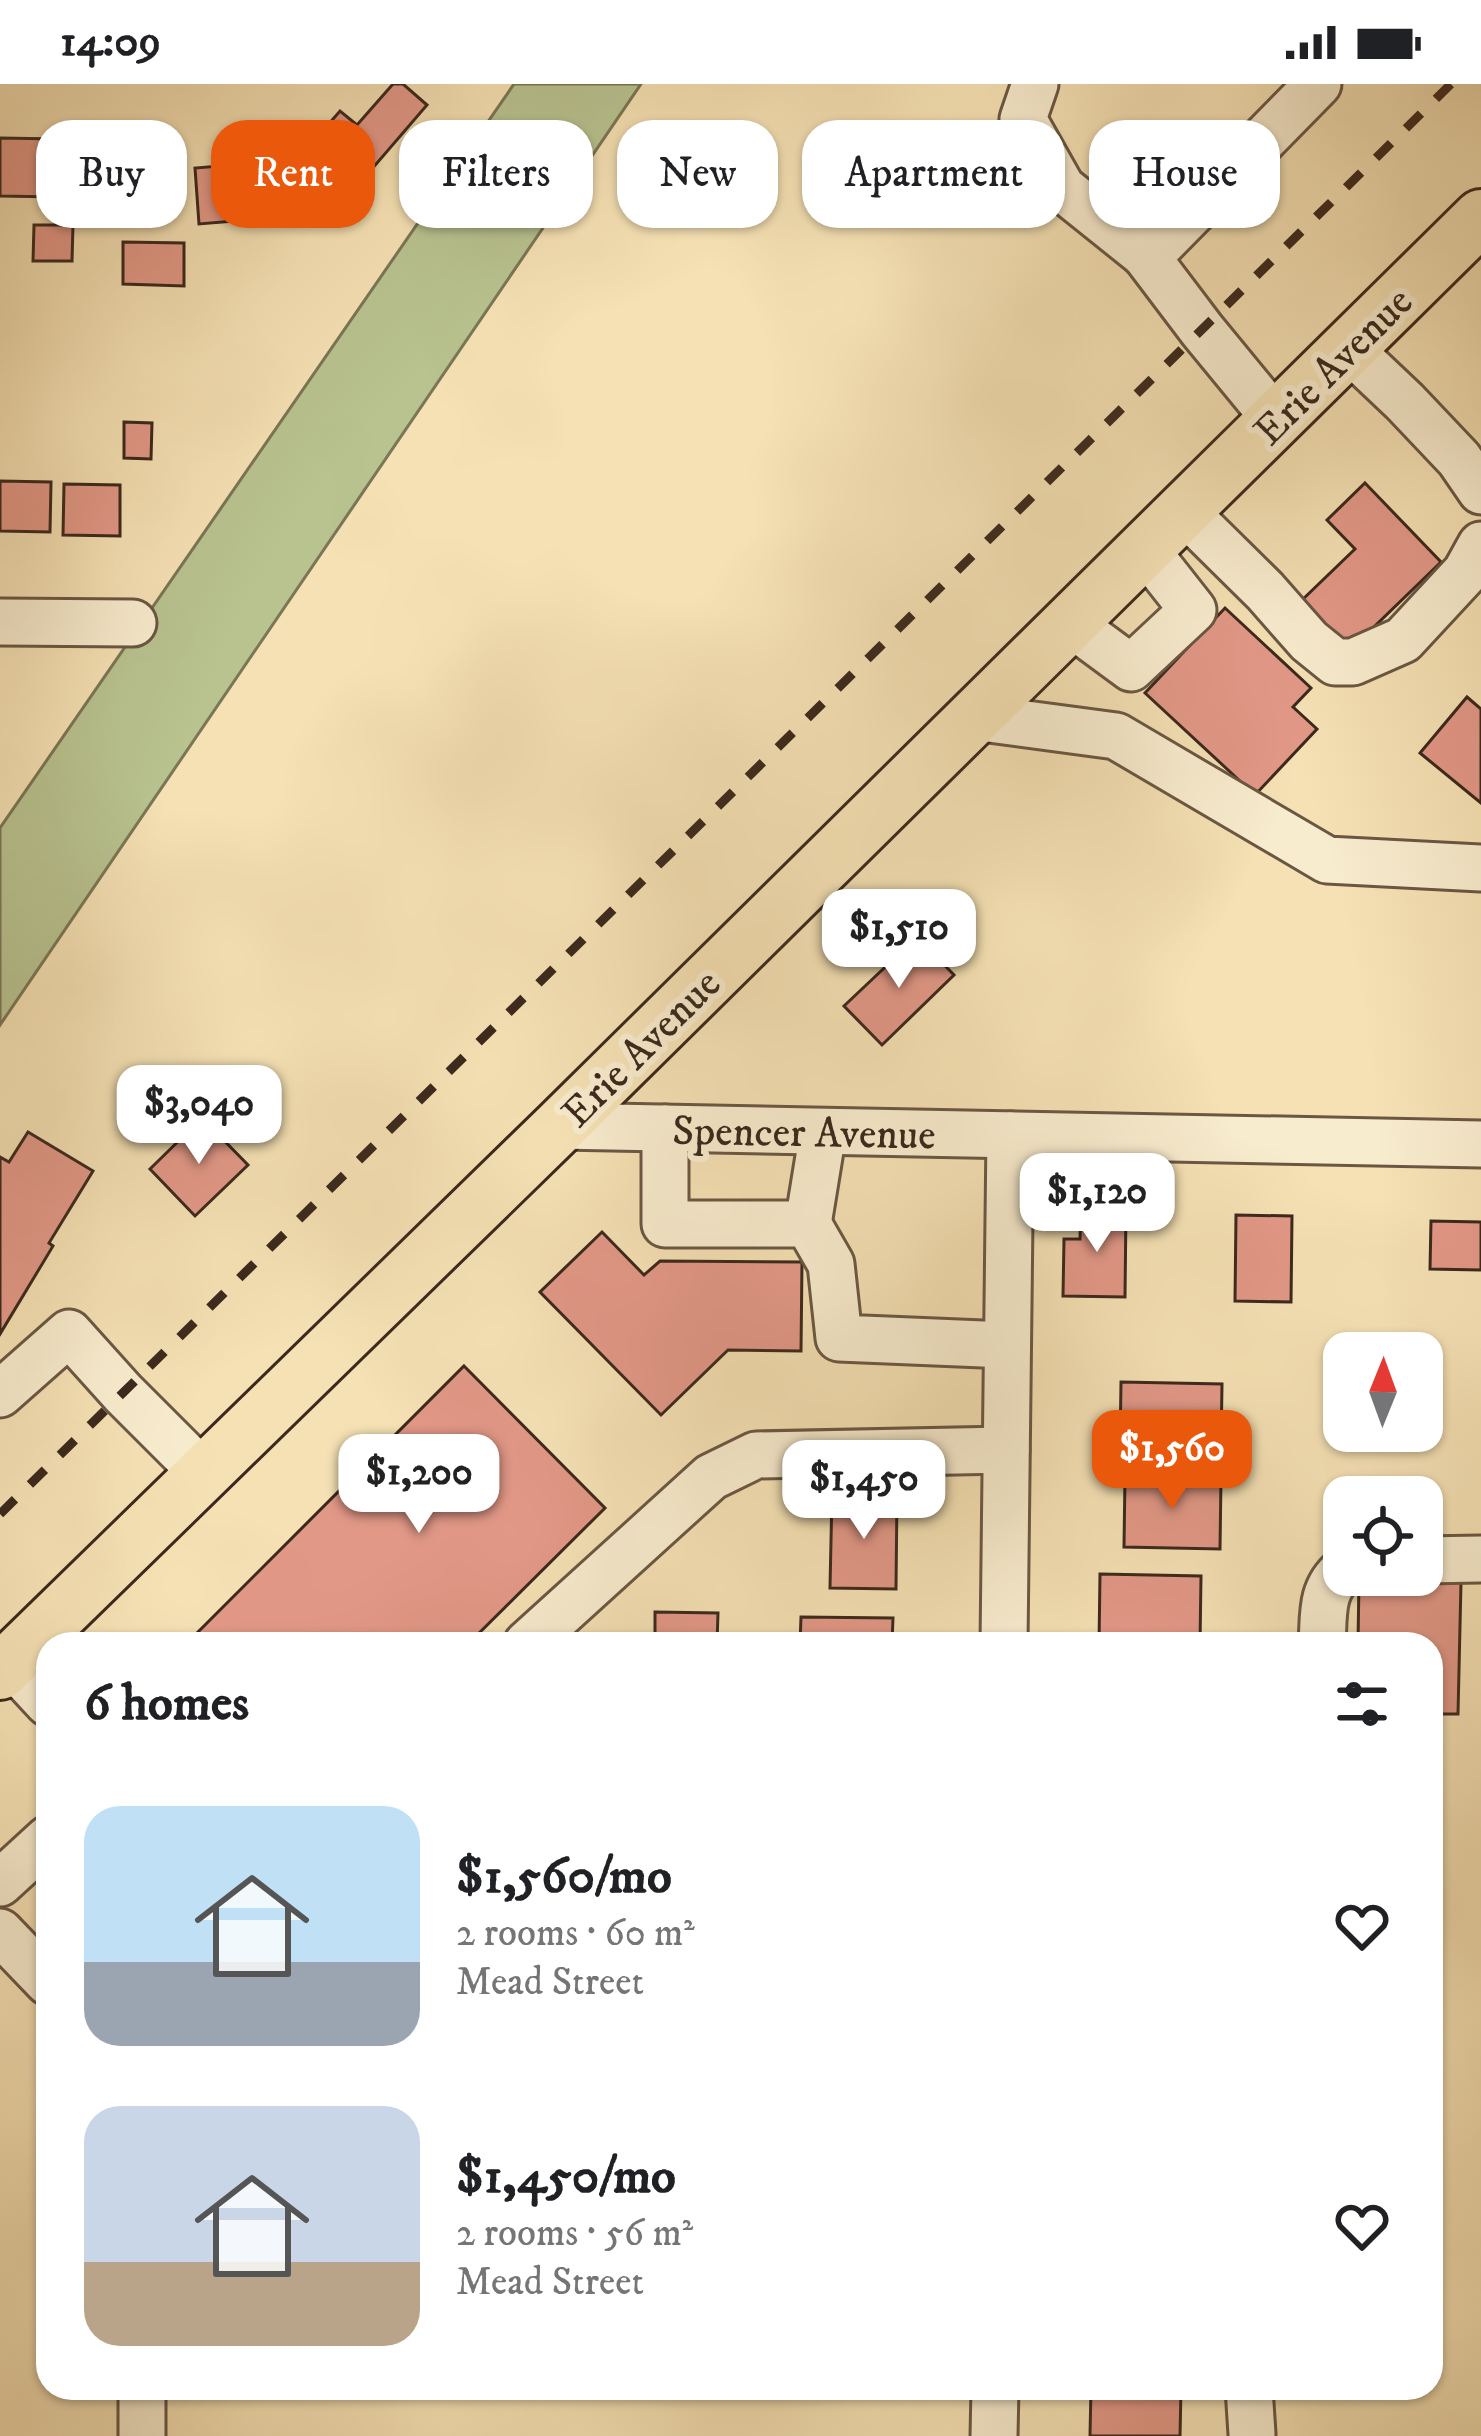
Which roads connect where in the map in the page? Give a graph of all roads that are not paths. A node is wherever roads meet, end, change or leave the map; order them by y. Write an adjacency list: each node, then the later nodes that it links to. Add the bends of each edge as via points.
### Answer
1 (1035, 84): 4 (street, via 1023,119 1062,188)
2 (1318, 84): 4 (street)
3 (1475, 236): 5 (main road, Erie Avenue)
4 (1146, 256): 6 (street)
5 (1348, 348): 6 (main road, Erie Avenue); 7 (street)
6 (1276, 420): 8 (main road, Erie Avenue)
7 (1481, 491)
8 (1184, 511): 9 (street, via 1335,662 1403,640); 10 (main road, Erie Avenue)
9 (1481, 545)
10 (1145, 549): 13 (main road, Erie Avenue); 14 (street, via 1193,610)
11 (0, 622): 12 (street)
12 (133, 623)
13 (1070, 623): 14 (street); 15 (main road, Erie Avenue)
14 (1131, 668): 16 (street)
15 (974, 717): 16 (street); 18 (main road, Erie Avenue)
16 (1082, 732): 17 (street, via 1116,736 1327,860)
17 (1481, 868)
18 (560, 1126): 19 (street, Spencer Avenue); 27 (main road, Erie Avenue)
19 (664, 1128): 20 (street, Spencer Avenue); 23 (street, via 665,1224)
20 (823, 1132): 21 (street, Spencer Avenue); 23 (street)
21 (1010, 1135): 22 (street, Spencer Avenue); 24 (street)
22 (1481, 1144)
23 (808, 1224): 24 (street, via 831,1264 839,1338)
24 (1007, 1346): 26 (street)
25 (0, 1394): 27 (street, via 69,1334)
26 (1006, 1450): 32 (street, via 756,1455 711,1478); 33 (street)
27 (202, 1472): 31 (main road, Erie Avenue)
28 (1481, 1559): 29 (street)
29 (1443, 1560)
30 (1324, 1596): 34 (street)
31 (40, 1632)
32 (540, 1632)
33 (1004, 1632)
34 (1322, 1632)
35 (36, 1636): 36 (main road, Erie Avenue)
36 (5, 1667): 37 (street)
37 (36, 1693)
38 (36, 1849): 39 (street)
39 (0, 1883)
40 (0, 1932): 41 (street)
41 (36, 1970)
42 (142, 2400): 46 (street)
43 (995, 2400): 47 (street)
44 (1250, 2400): 45 (street)
45 (1252, 2434)
46 (142, 2436)
47 (994, 2436)

